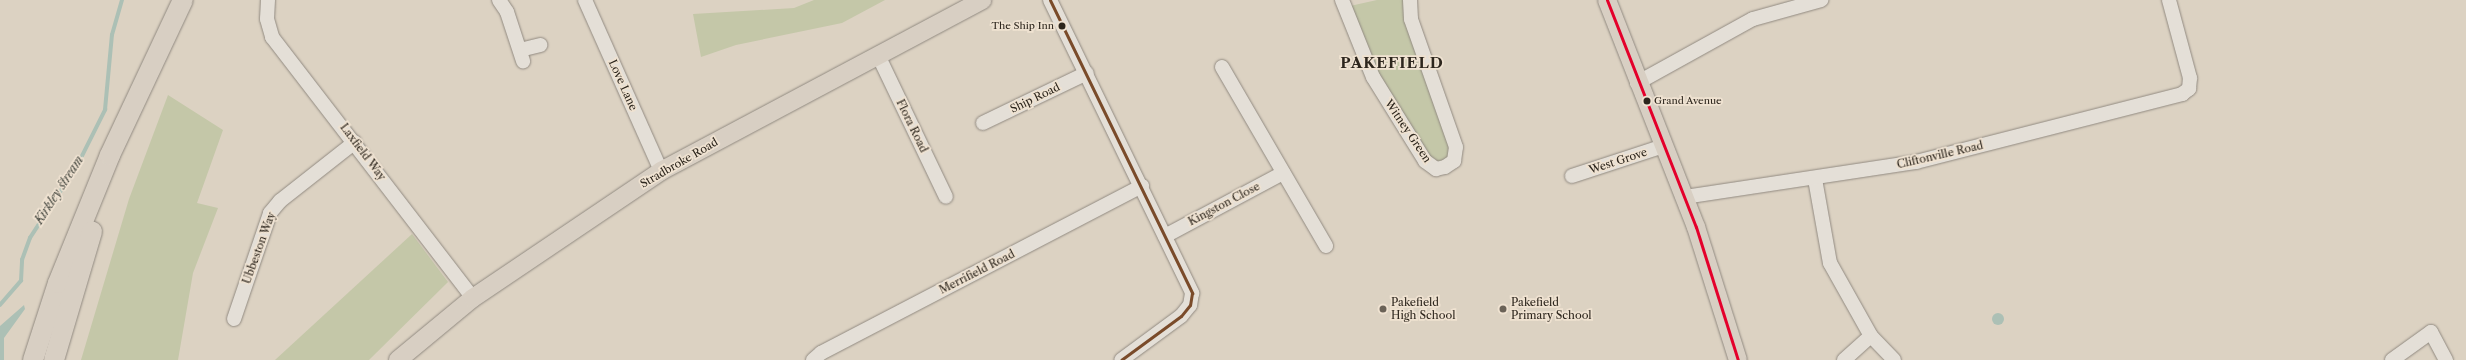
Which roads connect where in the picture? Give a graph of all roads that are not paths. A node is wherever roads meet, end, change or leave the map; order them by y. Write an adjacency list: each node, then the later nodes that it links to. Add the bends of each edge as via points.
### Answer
1 (183, 0): 33 (highway, via 110,156 58,283)
2 (190, 0): 34 (highway, via 101,205)
3 (268, 0): 19 (street, Laxfield Way, via 267,19 272,36)
4 (499, 0): 13 (street, via 507,12 522,55)
5 (585, 0): 21 (street, Love Lane)
6 (982, 0): 14 (main road, Stradbroke Road)
7 (1050, 0): 16 (street)
8 (1410, 0): 12 (street, Witney Green, via 1411,19 1456,147 1454,161 1436,169 1425,161 1372,78)
9 (1606, 0): 17 (main road)
10 (1821, 0): 17 (street, via 1753,19)
11 (2169, 0): 24 (street, Cliftonville Road, via 2189,88 2174,97 1916,162)
12 (1344, 3)
13 (540, 45)
14 (878, 55): 21 (main road, Stradbroke Road); 27 (street, Flora Road)
15 (1222, 67): 22 (street)
16 (1087, 73): 18 (street, Ship Road); 25 (street)
17 (1637, 83): 20 (main road)
18 (984, 123)
19 (355, 142): 30 (street, Laxfield Way); 31 (street, Ubbeston Way, via 280,201 270,213)
20 (1664, 146): 23 (street, West Grove); 26 (main road)
21 (661, 171): 30 (main road, Stradbroke Road)
22 (1283, 173): 28 (street, Kingston Close); 29 (street)
23 (1572, 176)
24 (1815, 179): 26 (street, Cliftonville Road); 32 (street, via 1830,263)
25 (1142, 186): 28 (street); 36 (street, Merrifield Road, via 820,353)
26 (1684, 197): 38 (main road)
27 (946, 198)
28 (1165, 236): 37 (street, via 1192,293 1190,305)
29 (1326, 246)
30 (474, 298): 35 (main road, Stradbroke Road)
31 (234, 319)
32 (1871, 336): 39 (street); 40 (street)
33 (33, 360)
34 (54, 360)
35 (398, 360)
36 (813, 360)
37 (1122, 360)
38 (1738, 360)
39 (1844, 360)
40 (1894, 360)
41 (2392, 360): 42 (street, via 2431,332)
42 (2446, 360)

